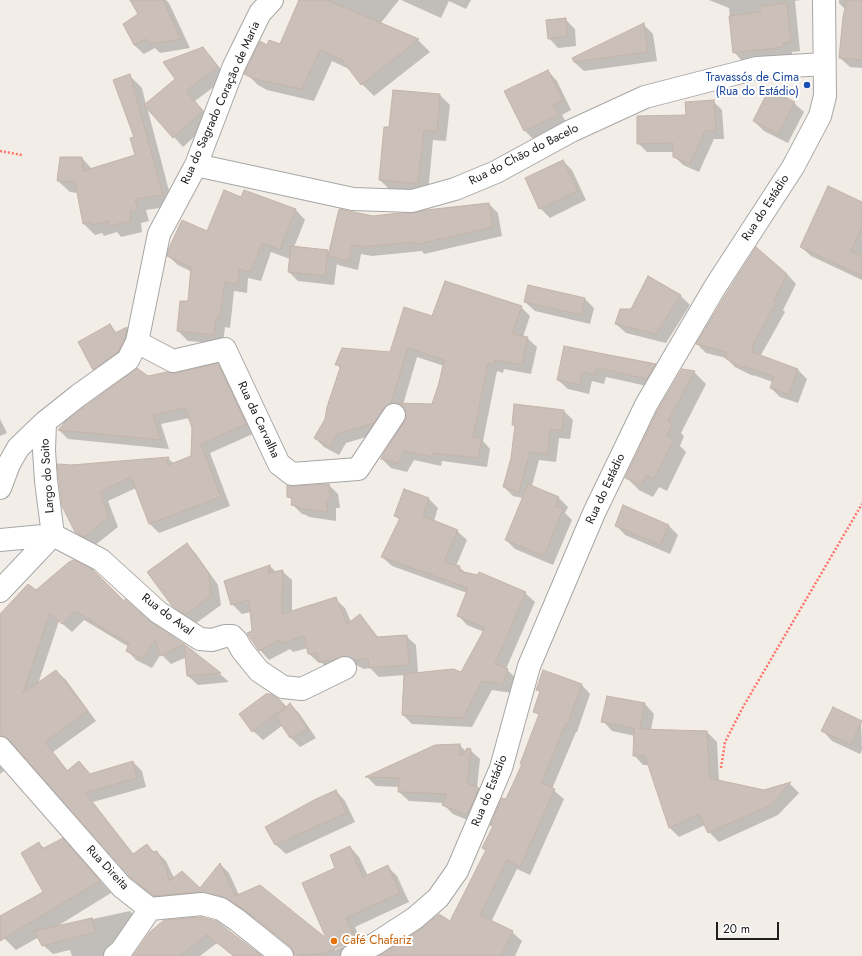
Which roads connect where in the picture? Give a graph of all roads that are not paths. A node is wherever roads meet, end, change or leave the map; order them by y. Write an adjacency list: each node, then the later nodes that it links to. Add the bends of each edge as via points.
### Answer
1 (272, 0): 4 (street, Rua do Sagrado Coração de Maria, via 260,13 234,66)
2 (824, 0): 3 (street, Rua do Estádio)
3 (824, 64): 4 (street, Rua do Chão do Bacelo, via 757,68 645,97 571,131 496,172 455,189 412,201 353,199); 17 (street, Rua do Estádio, via 825,96 820,116 793,167 715,287 646,405 594,513 529,666 501,768 457,871 438,898 415,918)
4 (196, 165): 5 (street, Rua do Sagrado Coração de Maria, via 159,234)
5 (138, 342): 6 (street, Rua da Carvalha, via 173,361 225,348 279,464 292,474 358,469); 7 (street, Rua do Sagrado Coração de Maria, via 128,360)
6 (394, 415)
7 (45, 422): 8 (street, Largo do Soito, via 18,448 8,464); 9 (street, Largo do Soito, via 46,481)
8 (0, 488)
9 (53, 535): 10 (street); 11 (street); 12 (street, Rua do Aval, via 101,560 158,612 200,639 212,640 232,636 259,671 283,687 302,689)
10 (0, 540)
11 (0, 591)
12 (345, 668)
13 (0, 748): 14 (street, Rua Direita, via 122,887)
14 (150, 909): 15 (street); 16 (street, via 202,904 221,909)
15 (115, 956)
16 (282, 956)
17 (352, 956)

